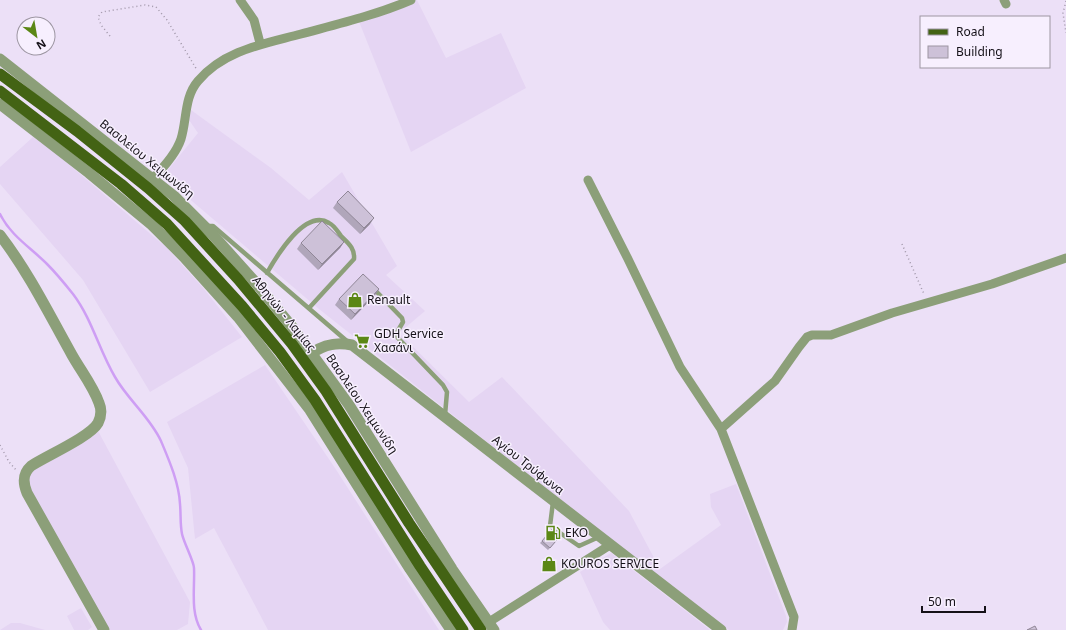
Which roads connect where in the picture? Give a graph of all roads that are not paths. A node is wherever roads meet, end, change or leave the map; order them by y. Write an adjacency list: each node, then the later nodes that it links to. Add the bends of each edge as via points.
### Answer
1 (240, 0): 3 (street, via 254,20)
2 (411, 0): 3 (street)
3 (260, 43): 8 (street, via 227,58 196,82 187,104 181,140)
4 (0, 59): 8 (street, Βασιλείου Χειμωνίδη)
5 (0, 74): 23 (main road, Αθηνών - Λαμίας, via 148,188 186,221 234,274 292,344 326,391 409,523)
6 (0, 91): 26 (main road, via 121,184 167,224 237,301 315,400)
7 (0, 104): 25 (street, via 152,225 238,318 310,410)
8 (153, 178): 10 (street, Βασιλείου Χειμωνίδη)
9 (588, 180): 19 (street, via 680,367)
10 (204, 226): 13 (lane, via 213,226); 17 (street, Βασιλείου Χειμωνίδη, via 266,295)
11 (0, 235): 24 (street, via 30,277 101,408 97,425 31,466 24,476 23,483)
12 (1066, 258): 19 (street, via 831,335 807,337 775,381)
13 (267, 273): 15 (lane); 15 (lane, via 293,234 317,221 329,223 354,249 354,259)
14 (368, 283): 18 (lane, via 402,318 403,322 396,334 398,338 443,385 447,392)
15 (309, 308): 16 (lane)
16 (352, 345): 17 (street, via 329,345); 18 (street, Αγίου Τρύφωνα)
17 (312, 353): 23 (street, Βασιλείου Χειμωνίδη, via 350,405)
18 (445, 416): 20 (street, Αγίου Τρύφωνα)
19 (721, 429): 28 (street, via 794,617)
20 (553, 500): 21 (street, Αγίου Τρύφωνα); 21 (lane, via 550,526 579,546)
21 (599, 537): 22 (street, Αγίου Τρύφωνα)
22 (610, 545): 23 (street); 27 (street, Αγίου Τρύφωνα)
23 (488, 627)
24 (104, 630)
25 (451, 630)
26 (463, 630)
27 (721, 630)
28 (792, 630)

